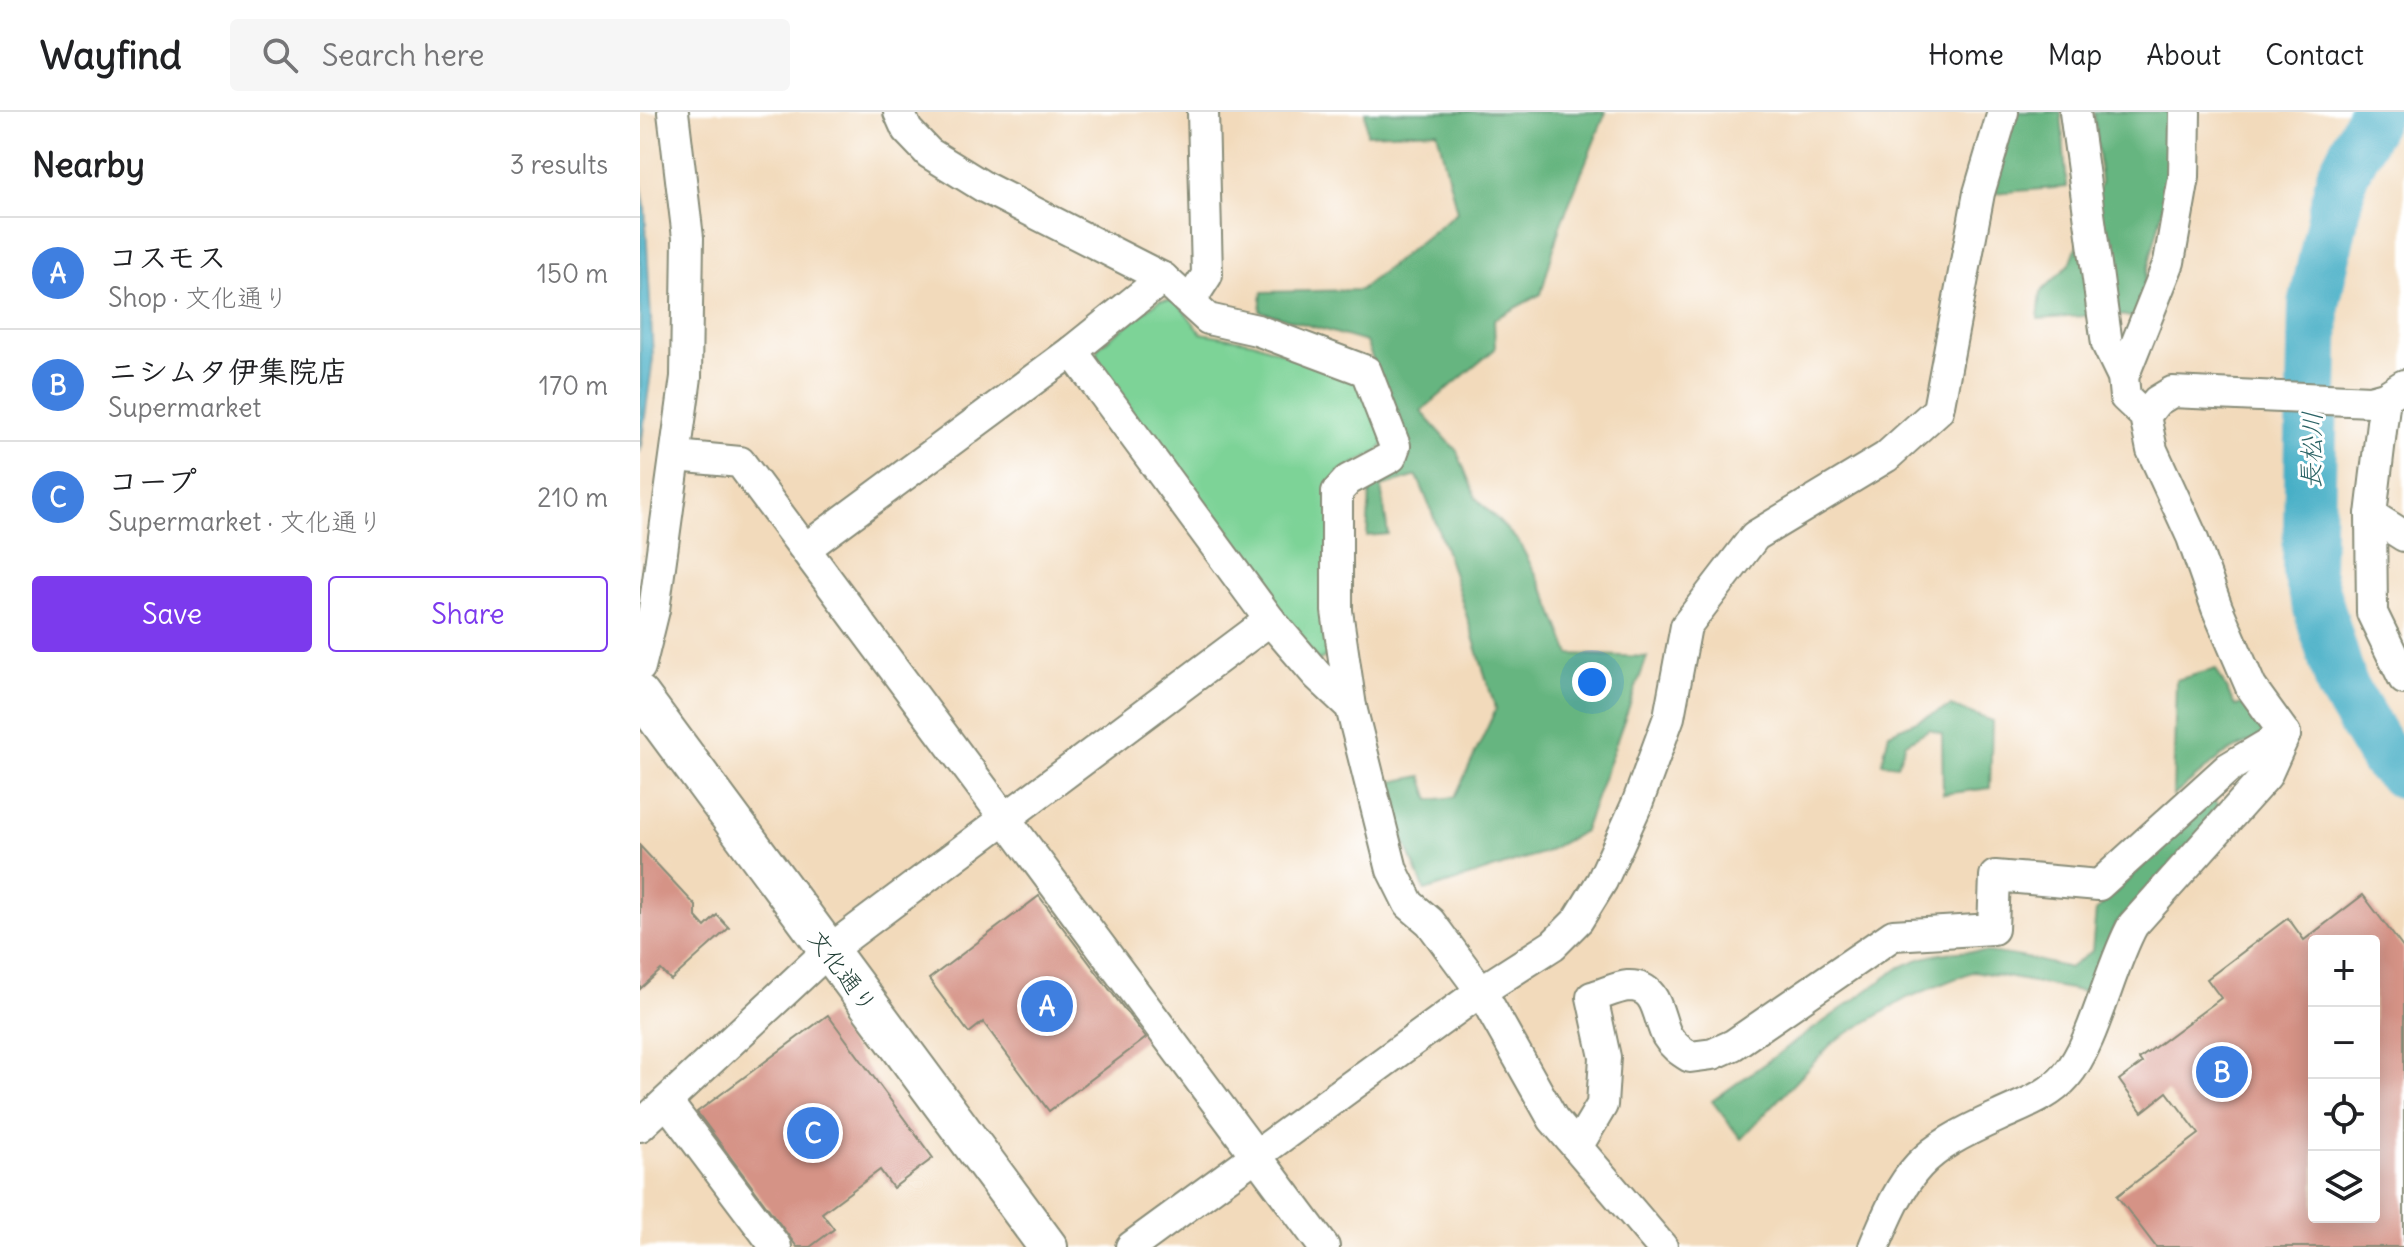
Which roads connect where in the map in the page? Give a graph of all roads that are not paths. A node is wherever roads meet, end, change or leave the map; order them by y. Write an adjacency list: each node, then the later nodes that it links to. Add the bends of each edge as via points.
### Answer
1 (673, 112): 13 (street, via 688,238 686,377)
2 (899, 112): 7 (street, via 907,130 929,153 984,187)
3 (1203, 112): 8 (street, via 1207,275)
4 (2003, 112): 25 (street, via 1979,193 1938,410 1886,457 1755,536 1686,626 1669,717 1602,881 1578,920 1553,945)
5 (2075, 112): 10 (street, via 2107,344)
6 (2185, 112): 10 (street, via 2184,177 2169,262)
7 (1163, 278): 8 (street); 9 (street)
8 (1191, 300): 21 (street, via 1208,319 1257,330 1366,371 1395,446 1391,457 1348,480 1337,492 1337,611)
9 (1072, 351): 16 (street); 17 (street)
10 (2123, 377): 12 (street, via 2125,397)
11 (2386, 395): 12 (street, via 2267,398 2172,392); 14 (street)
12 (2145, 416): 22 (street, via 2152,450 2251,687)
13 (676, 456): 16 (street, via 740,462); 18 (street, via 654,610)
14 (2371, 515): 15 (street); 19 (street, via 2372,613)
15 (2404, 536)
16 (806, 548): 23 (street)
17 (1270, 620): 21 (street); 23 (street)
18 (640, 667)
19 (2404, 679)
20 (640, 695): 24 (street, 文化通り)
21 (1351, 707): 25 (street, via 1392,870 1409,904 1430,922)
22 (2285, 734): 28 (street, via 2228,768 2099,885 1995,876 1993,929 1893,935 1713,1054 1690,1057 1675,1047 1657,1001 1645,990 1629,986 1592,997 1605,1057 1602,1105); 35 (street, via 2266,776 2133,925 2067,1075 2041,1097 1926,1155 1898,1190)
23 (1004, 817): 24 (street); 29 (street)
24 (828, 951): 26 (street); 31 (street, 文化通り)
25 (1481, 991): 28 (street, via 1553,1119); 29 (street)
26 (667, 1102): 27 (street); 30 (street)
27 (640, 1126)
28 (1577, 1147): 34 (street)
29 (1255, 1155): 32 (street); 33 (street)
30 (776, 1247)
31 (1048, 1247)
32 (1131, 1247)
33 (1324, 1247)
34 (1662, 1247)
35 (1874, 1247)

